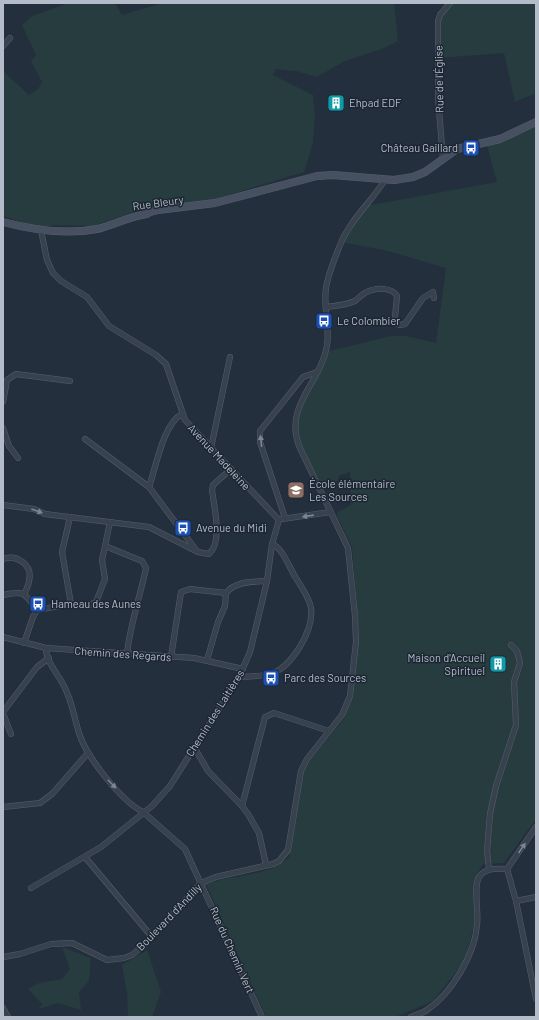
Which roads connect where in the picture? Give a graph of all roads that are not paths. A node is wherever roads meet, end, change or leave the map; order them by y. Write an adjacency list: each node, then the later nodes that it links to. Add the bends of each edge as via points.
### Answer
1 (450, 3): 5 (street, Rue de l'Église, via 438,21 438,97)
2 (10, 38): 3 (street)
3 (3, 46)
4 (536, 122): 5 (street, via 500,139 463,146)
5 (443, 159): 6 (street, via 419,175 406,179)
6 (385, 180): 7 (street, via 333,175); 12 (street, Boulevard d'Andilly, via 349,227 340,244 326,288)
7 (284, 185): 8 (street, via 215,204); 8 (street, Rue Bleury, via 192,210)
8 (143, 214): 10 (street, Rue Bleury, via 89,230)
9 (3, 222): 10 (street, Rue Bleury)
10 (42, 230): 17 (street, Avenue Madeleine, via 47,260 57,277 83,293 109,326 166,364)
11 (434, 298): 12 (street, via 433,292 427,294 406,324 400,325 396,323 395,317 397,296 389,290 371,290 355,301)
12 (326, 307): 14 (street, Boulevard d'Andilly, via 327,346)
13 (230, 357): 20 (street)
14 (317, 372): 25 (street, Boulevard d'Andilly, via 298,408 294,427 299,446); 27 (street, one-way to 14, via 260,442 260,431 303,377)
15 (70, 381): 16 (street, via 22,374 10,376)
16 (3, 402)
17 (182, 414): 20 (street, Avenue Madeleine); 23 (street, via 174,418)
18 (3, 428): 21 (street, via 9,446)
19 (85, 439): 23 (street)
20 (211, 448): 22 (street, Avenue Madeleine)
21 (18, 458)
22 (230, 469): 28 (street, Avenue Madeleine); 32 (street, via 213,485 212,490 217,537 214,550 209,554)
23 (148, 487): 32 (street)
24 (3, 505): 26 (street, one-way to 26)
25 (331, 512): 27 (street, one-way to 27); 51 (street, Boulevard d'Andilly, via 350,558 356,642 350,696 342,715)
26 (70, 517): 29 (street); 38 (street, via 62,552)
27 (285, 518): 28 (street)
28 (279, 520): 30 (street, Chemin des Laitières)
29 (110, 522): 31 (street); 32 (street, via 149,527)
30 (272, 544): 34 (street, Chemin des Laitières); 49 (street, via 277,546 309,601 310,625 307,634 284,667 271,674)
31 (105, 546): 38 (street, via 102,560 105,579 96,602 87,606); 44 (street, via 142,561 146,568)
32 (198, 552)
33 (3, 559): 35 (street, via 11,556 24,561 28,567 30,580)
34 (267, 580): 36 (street, via 241,583); 48 (street, Chemin des Laitières, via 254,639)
35 (25, 593): 37 (street); 39 (street)
36 (226, 593): 45 (street, via 185,589 179,596); 47 (street, via 225,606)
37 (3, 596)
38 (71, 604): 39 (street)
39 (37, 610): 41 (street)
40 (3, 637): 41 (street, Chemin des Regards)
41 (24, 643): 43 (street, Chemin des Regards)
42 (511, 645): 61 (street, via 520,663 514,682 516,725 496,786 490,814 487,851)
43 (46, 648): 44 (street, Chemin des Regards); 46 (street, Rue du Chemin Vert)
44 (127, 654): 45 (street, Chemin des Regards)
45 (171, 657): 47 (street, Chemin des Regards)
46 (49, 658): 50 (street, via 37,667); 54 (street, Rue du Chemin Vert, via 64,686)
47 (207, 660): 48 (street, Chemin des Regards)
48 (242, 669): 49 (street, Chemin des Laitières)
49 (239, 677): 53 (street, Chemin des Laitières)
50 (3, 712): 52 (street)
51 (329, 731): 55 (street, via 274,713 265,717); 60 (street, Boulevard d'Andilly, via 301,771 288,850 279,861)
52 (11, 734)
53 (194, 747): 55 (street, via 208,771); 57 (street, Chemin des Laitières, via 170,786)
54 (88, 753): 56 (street, via 52,794 40,803); 57 (street, Rue du Chemin Vert, one-way to 57, via 109,780)
55 (242, 806): 60 (street, via 259,833)
56 (3, 807)
57 (143, 812): 59 (street, Chemin des Laitières); 63 (street, Rue du Chemin Vert, via 185,849)
58 (536, 827): 62 (street, one-way to 58)
59 (85, 857): 64 (street, Chemin des Laitières); 67 (street)
60 (266, 866): 63 (street, Boulevard d'Andilly, via 216,876)
61 (489, 869): 62 (street); 74 (street, via 484,871 477,881 477,925 468,961 435,1004)
62 (507, 869): 66 (street)
63 (201, 883): 67 (street, Boulevard d'Andilly); 73 (street, Rue du Chemin Vert)
64 (31, 888)
65 (536, 896): 66 (street)
66 (516, 901): 69 (street)
67 (152, 937): 68 (street, Boulevard d'Andilly, via 132,955 117,960 107,960 72,943 51,944)
68 (3, 957)
69 (533, 972): 70 (street)
70 (536, 999)
71 (3, 1008): 72 (street)
72 (8, 1017)
73 (262, 1017)
74 (411, 1017)

